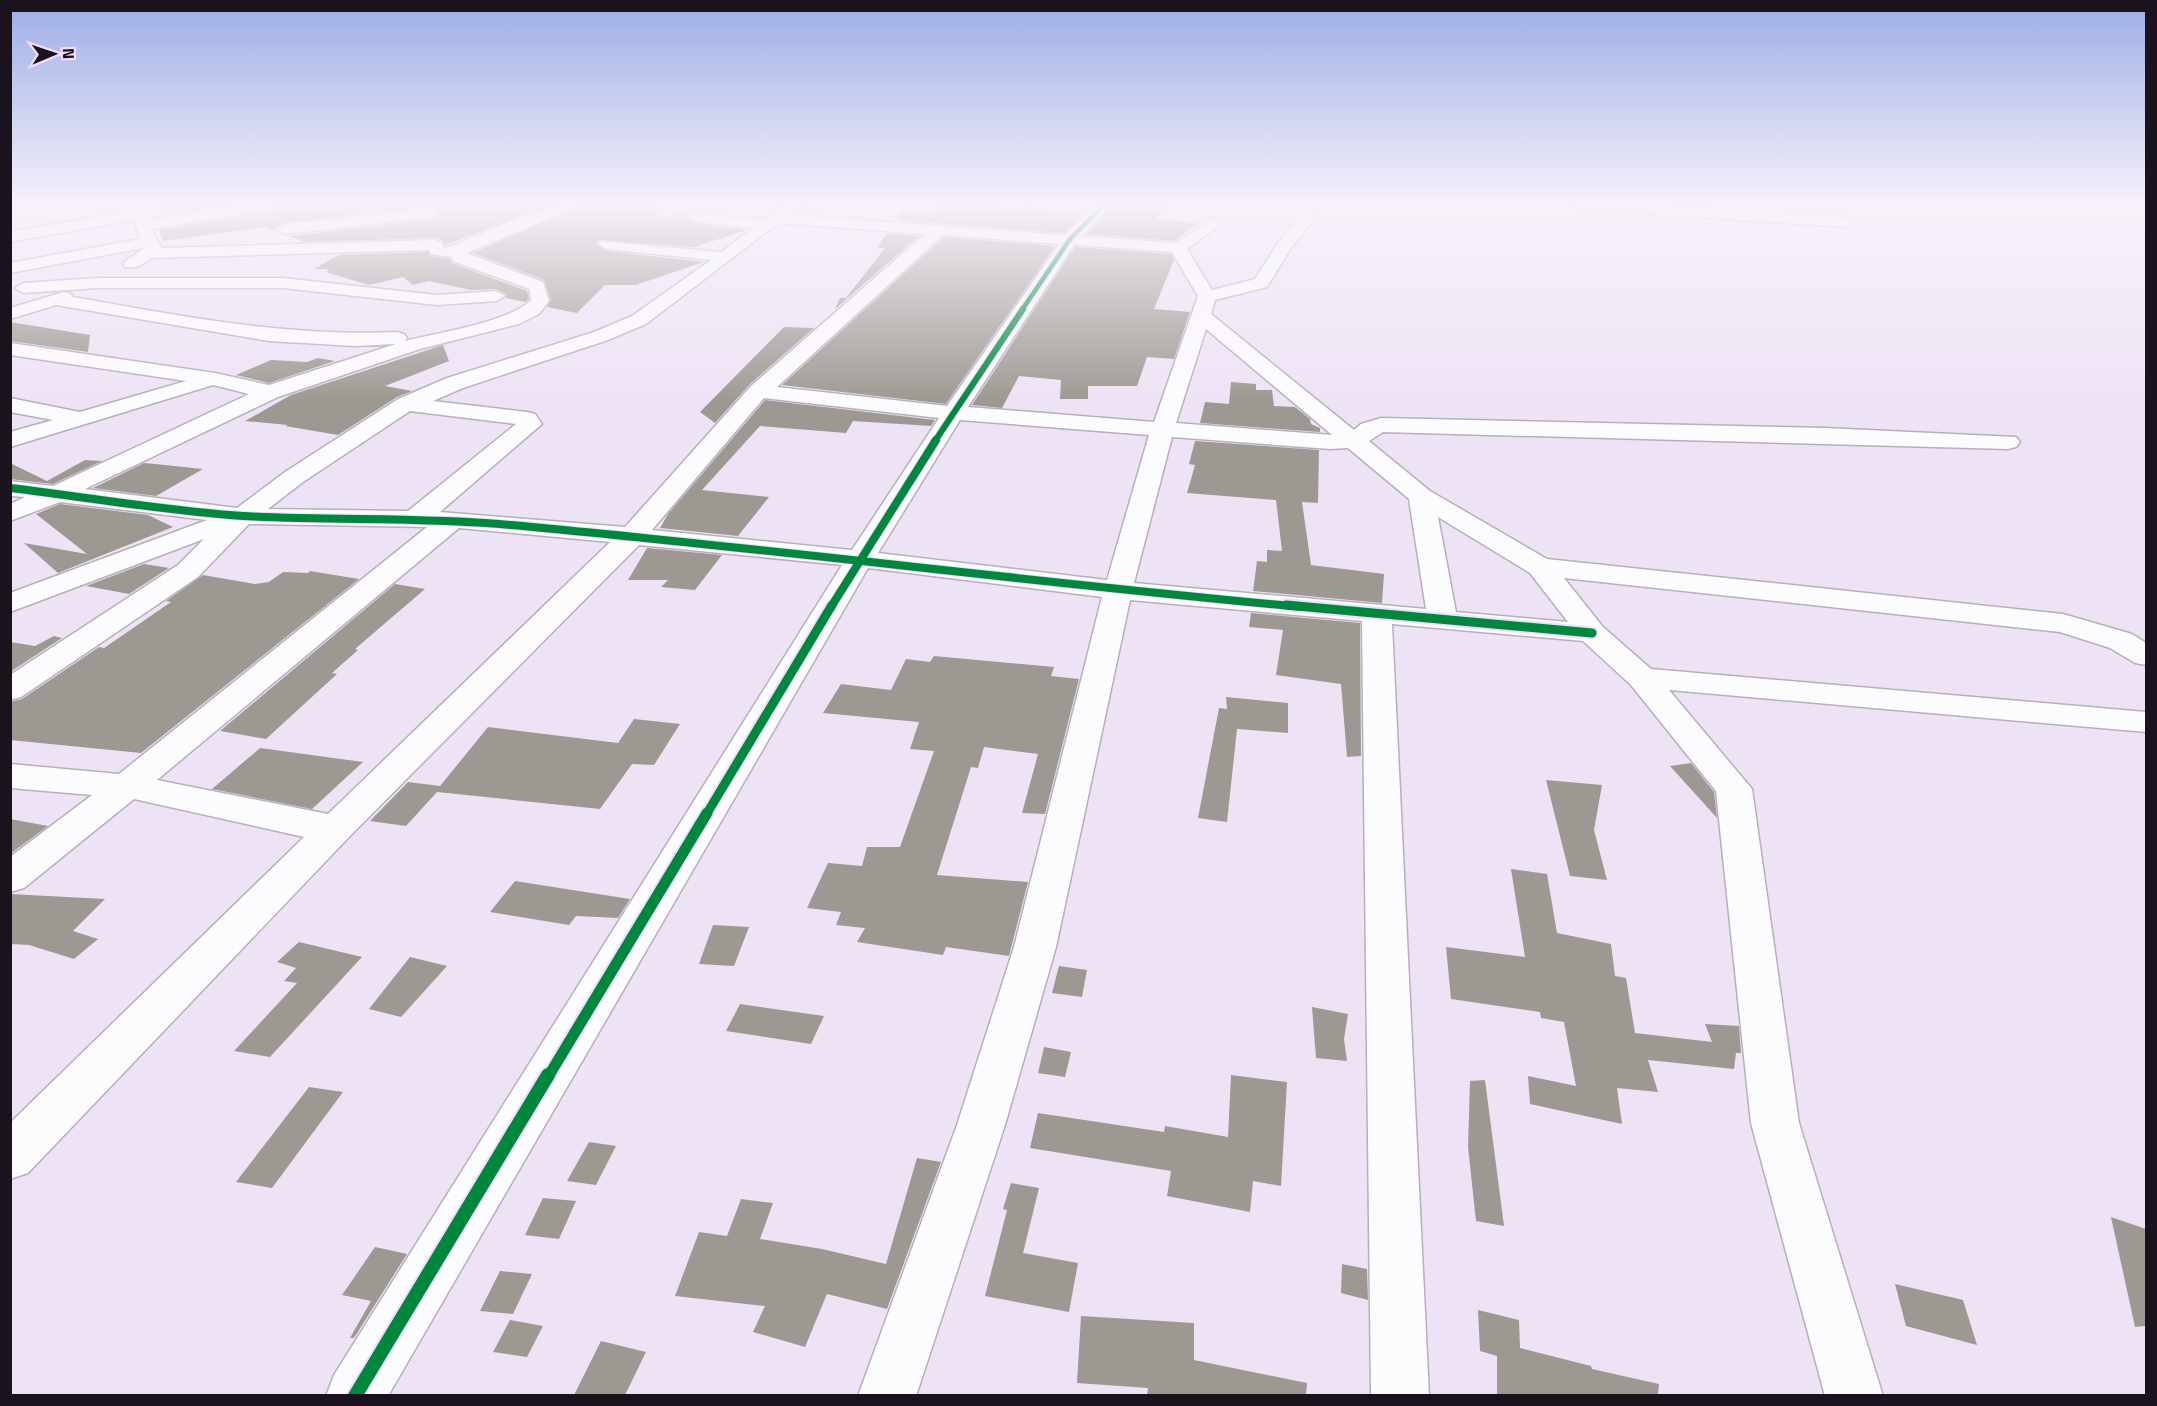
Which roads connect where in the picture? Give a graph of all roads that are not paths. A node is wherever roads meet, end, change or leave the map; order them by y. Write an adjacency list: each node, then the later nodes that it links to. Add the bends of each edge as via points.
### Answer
1 (108, 271): 8 (street)
2 (496, 271): 14 (street, via 537,286 540,301 512,320)
3 (707, 271): 19 (street, via 639,320 455,383)
4 (894, 271): 18 (street)
5 (1049, 271): 21 (street)
6 (1188, 271): 12 (street)
7 (1269, 271): 12 (street, via 1261,283)
8 (97, 282): 9 (street); 10 (street, via 292,284 437,300); 11 (street)
9 (24, 288)
10 (496, 296)
11 (57, 300): 13 (street); 14 (street, via 249,332 331,340)
12 (1204, 306): 23 (street); 25 (street)
13 (10, 314)
14 (455, 334): 17 (street)
15 (10, 349): 16 (street)
16 (215, 379): 17 (street); 22 (street)
17 (270, 392): 28 (street)
18 (759, 392): 21 (street); 34 (street)
19 (406, 404): 31 (street); 32 (street, via 527,420 531,424)
20 (10, 405): 22 (street)
21 (953, 413): 23 (street); 35 (street)
22 (81, 419): 24 (street)
23 (1162, 430): 25 (street, via 1330,442); 37 (street)
24 (10, 440)
25 (1356, 440): 26 (street, via 1381,425); 29 (street)
26 (2008, 442)
27 (10, 488): 28 (street)
28 (56, 494): 30 (street); 31 (street)
29 (1421, 496): 36 (street); 40 (street)
30 (10, 513)
31 (242, 516): 32 (street); 38 (street); 44 (street, via 188,572)
32 (415, 519): 33 (street)
33 (453, 520): 34 (street); 47 (street)
34 (632, 536): 35 (street); 48 (street)
35 (860, 559): 37 (street); 51 (street)
36 (1540, 567): 41 (street); 42 (street, via 2063,623 2121,641)
37 (1118, 590): 39 (street); 52 (street, via 1035,947 981,1125)
38 (10, 603)
39 (1377, 615): 40 (street); 53 (street)
40 (1443, 620): 41 (street)
41 (1592, 633): 43 (street)
42 (2146, 656)
43 (1642, 678): 45 (street); 54 (street, via 1734,789 1775,1123)
44 (10, 690)
45 (2146, 722)
46 (10, 776): 47 (street)
47 (127, 786): 48 (street); 49 (street)
48 (336, 828): 50 (street)
49 (10, 878)
50 (10, 1157)
51 (355, 1395)
52 (887, 1395)
53 (1400, 1395)
54 (1854, 1395)

